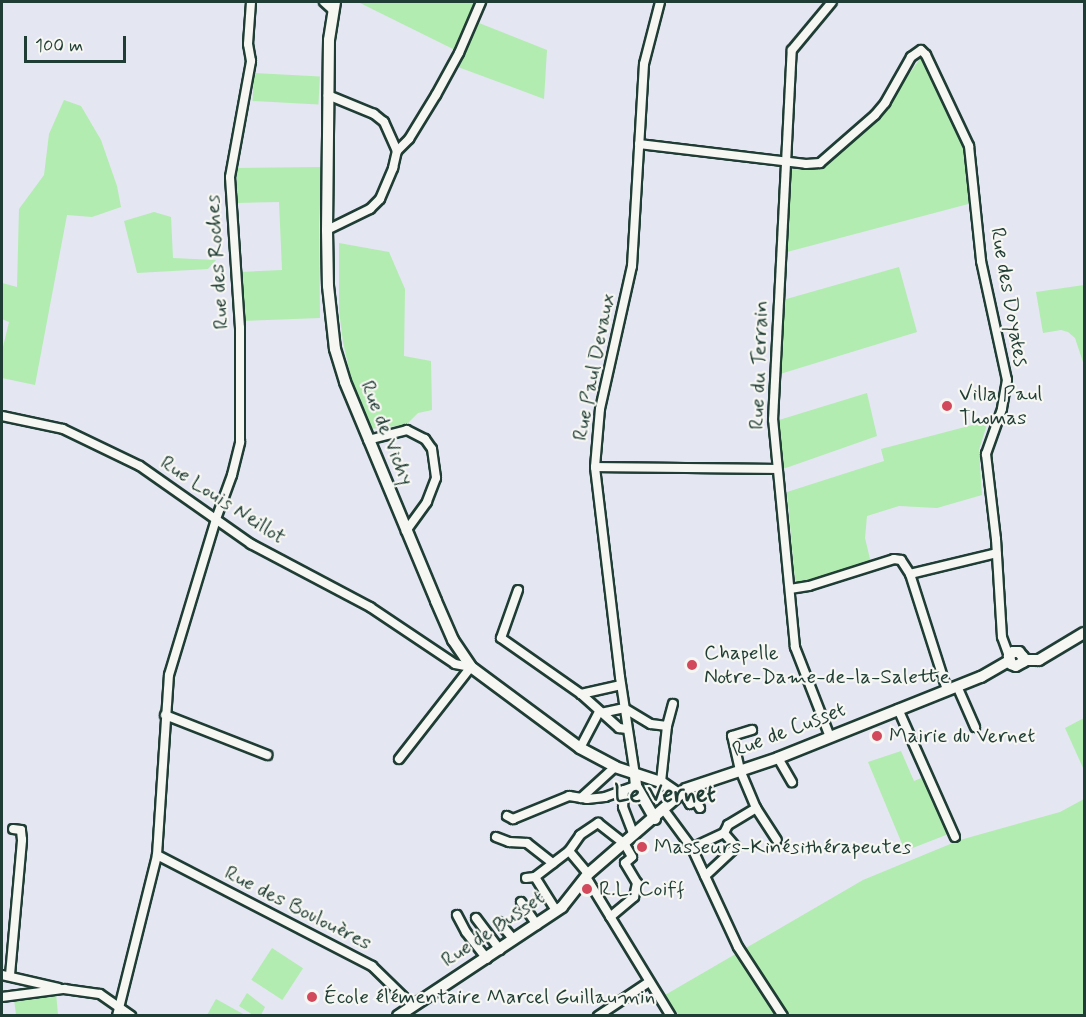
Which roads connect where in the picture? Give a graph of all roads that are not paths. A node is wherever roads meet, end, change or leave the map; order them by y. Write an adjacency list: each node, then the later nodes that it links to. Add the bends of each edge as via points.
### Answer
1 (251, 2): 16 (street, Rue des Roches, via 251,61 230,177 240,336 240,442)
2 (324, 2): 6 (street)
3 (480, 2): 9 (street, via 436,95)
4 (660, 2): 8 (street, Rue Paul Devaux, via 644,64)
5 (832, 2): 10 (street, Rue du Terrain, via 792,50)
6 (334, 6): 7 (street, Rue de Vichy)
7 (328, 95): 9 (street, via 384,122); 11 (street, Rue de Vichy)
8 (639, 144): 10 (street); 14 (street, Rue Paul Devaux, via 632,266 600,409)
9 (397, 151): 11 (street, via 380,199 370,209)
10 (784, 162): 15 (street, Rue du Terrain, via 773,420); 18 (street, Rue des Doyates, via 820,163 833,153 880,109 911,57 921,50 969,146 981,261 1006,380 1002,410 986,454)
11 (327, 230): 13 (street, Rue de Vichy, via 335,349)
12 (2, 416): 16 (street, Rue Louis Neillot, via 63,429 99,445 172,487)
13 (368, 440): 17 (street, Rue de Vichy); 17 (street, via 407,430 425,439 432,449 436,478 428,502)
14 (595, 467): 15 (street); 27 (street, Rue Paul Devaux)
15 (777, 469): 20 (street, Rue du Terrain)
16 (216, 519): 24 (street, Rue Louis Neillot, via 251,544 370,607); 34 (street, Rue des Roches, via 169,675)
17 (406, 531): 23 (street, Rue de Vichy)
18 (997, 553): 19 (street); 25 (street, Rue des Doyates, via 1002,630)
19 (910, 574): 20 (street, via 901,560 894,559); 28 (street)
20 (790, 589): 39 (street, Rue du Terrain, via 795,647)
21 (518, 590): 29 (street, via 501,638)
22 (1084, 633): 25 (street, Rue de Cusset, via 1039,660)
23 (458, 648): 24 (street); 26 (street, Rue de Vichy)
24 (445, 656): 26 (street, Rue Louis Neillot, via 455,664)
25 (1016, 659): 28 (street, Rue de Cusset)
26 (471, 667): 40 (street, Rue de Vichy); 43 (street)
27 (621, 685): 29 (street); 31 (street, Rue Paul Devaux)
28 (952, 688): 32 (street, Rue de Cusset); 36 (street)
29 (581, 694): 33 (street)
30 (673, 704): 35 (street)
31 (624, 708): 33 (street); 35 (street, via 651,724); 37 (street, Rue Paul Devaux)
32 (898, 709): 39 (street, Rue de Cusset); 61 (street)
33 (600, 712): 37 (street, via 619,728); 40 (street)
34 (165, 715): 41 (street); 66 (street, Rue des Roches)
35 (667, 726): 47 (street)
36 (975, 727)
37 (627, 729): 46 (street, Rue Paul Devaux)
38 (752, 730): 45 (street, via 732,736)
39 (830, 737): 42 (street, Rue de Cusset)
40 (580, 748): 44 (street, Rue de Vichy)
41 (267, 755)
42 (778, 758): 45 (street, Rue de Cusset); 48 (street)
43 (399, 759)
44 (615, 767): 46 (street, Rue de Vichy); 51 (street)
45 (740, 770): 50 (street, Rue de Cusset); 53 (street)
46 (635, 781): 47 (street, Rue de Vichy); 49 (street); 56 (street)
47 (661, 782): 50 (street)
48 (792, 782)
49 (624, 790): 51 (street, via 605,797); 59 (street, via 623,807)
50 (681, 793): 52 (street, via 690,804 696,801); 54 (street, Rue de Busset)
51 (581, 798): 55 (street, via 569,796 513,819)
52 (700, 808)
53 (756, 808): 58 (street, via 728,825); 62 (street)
54 (664, 810): 56 (street, Rue de Busset); 64 (street)
55 (507, 816)
56 (655, 819): 59 (street, Rue de Busset)
57 (13, 829): 80 (street, via 21,830 22,840)
58 (724, 833): 64 (street); 69 (street, via 736,847)
59 (634, 835): 63 (street, Rue de Busset)
60 (496, 837): 67 (street, via 527,843)
61 (955, 837)
62 (777, 840)
63 (624, 843): 65 (street, via 598,823 580,835); 68 (street, Rue de Busset); 73 (street, via 632,857 625,863 634,874 637,891)
64 (692, 848): 69 (street)
65 (570, 851): 67 (street); 68 (street)
66 (157, 855): 84 (street, Rue des Boulouères, via 372,966); 85 (street, Rue des Roches)
67 (553, 863): 71 (street, via 530,878)
68 (587, 876): 71 (street, Rue de Busset); 73 (street)
69 (705, 876): 90 (street, via 738,947)
70 (521, 902): 76 (street)
71 (556, 911): 76 (street, Rue de Busset)
72 (457, 915): 79 (street)
73 (610, 917): 81 (street)
74 (476, 918): 78 (street)
75 (499, 922): 77 (street)
76 (537, 925): 77 (street, Rue de Busset)
77 (514, 940): 78 (street, Rue de Busset)
78 (500, 950): 79 (street, Rue de Busset)
79 (487, 959): 84 (street, Rue de Busset)
80 (6, 975): 82 (street)
81 (649, 982): 88 (street); 89 (street)
82 (64, 989): 83 (street); 85 (street, via 100,994)
83 (2, 997)
84 (413, 1006): 87 (street, Rue de Busset)
85 (118, 1012): 86 (street)
86 (131, 1016)
87 (398, 1016)
88 (598, 1016)
89 (671, 1016)
90 (783, 1016)

